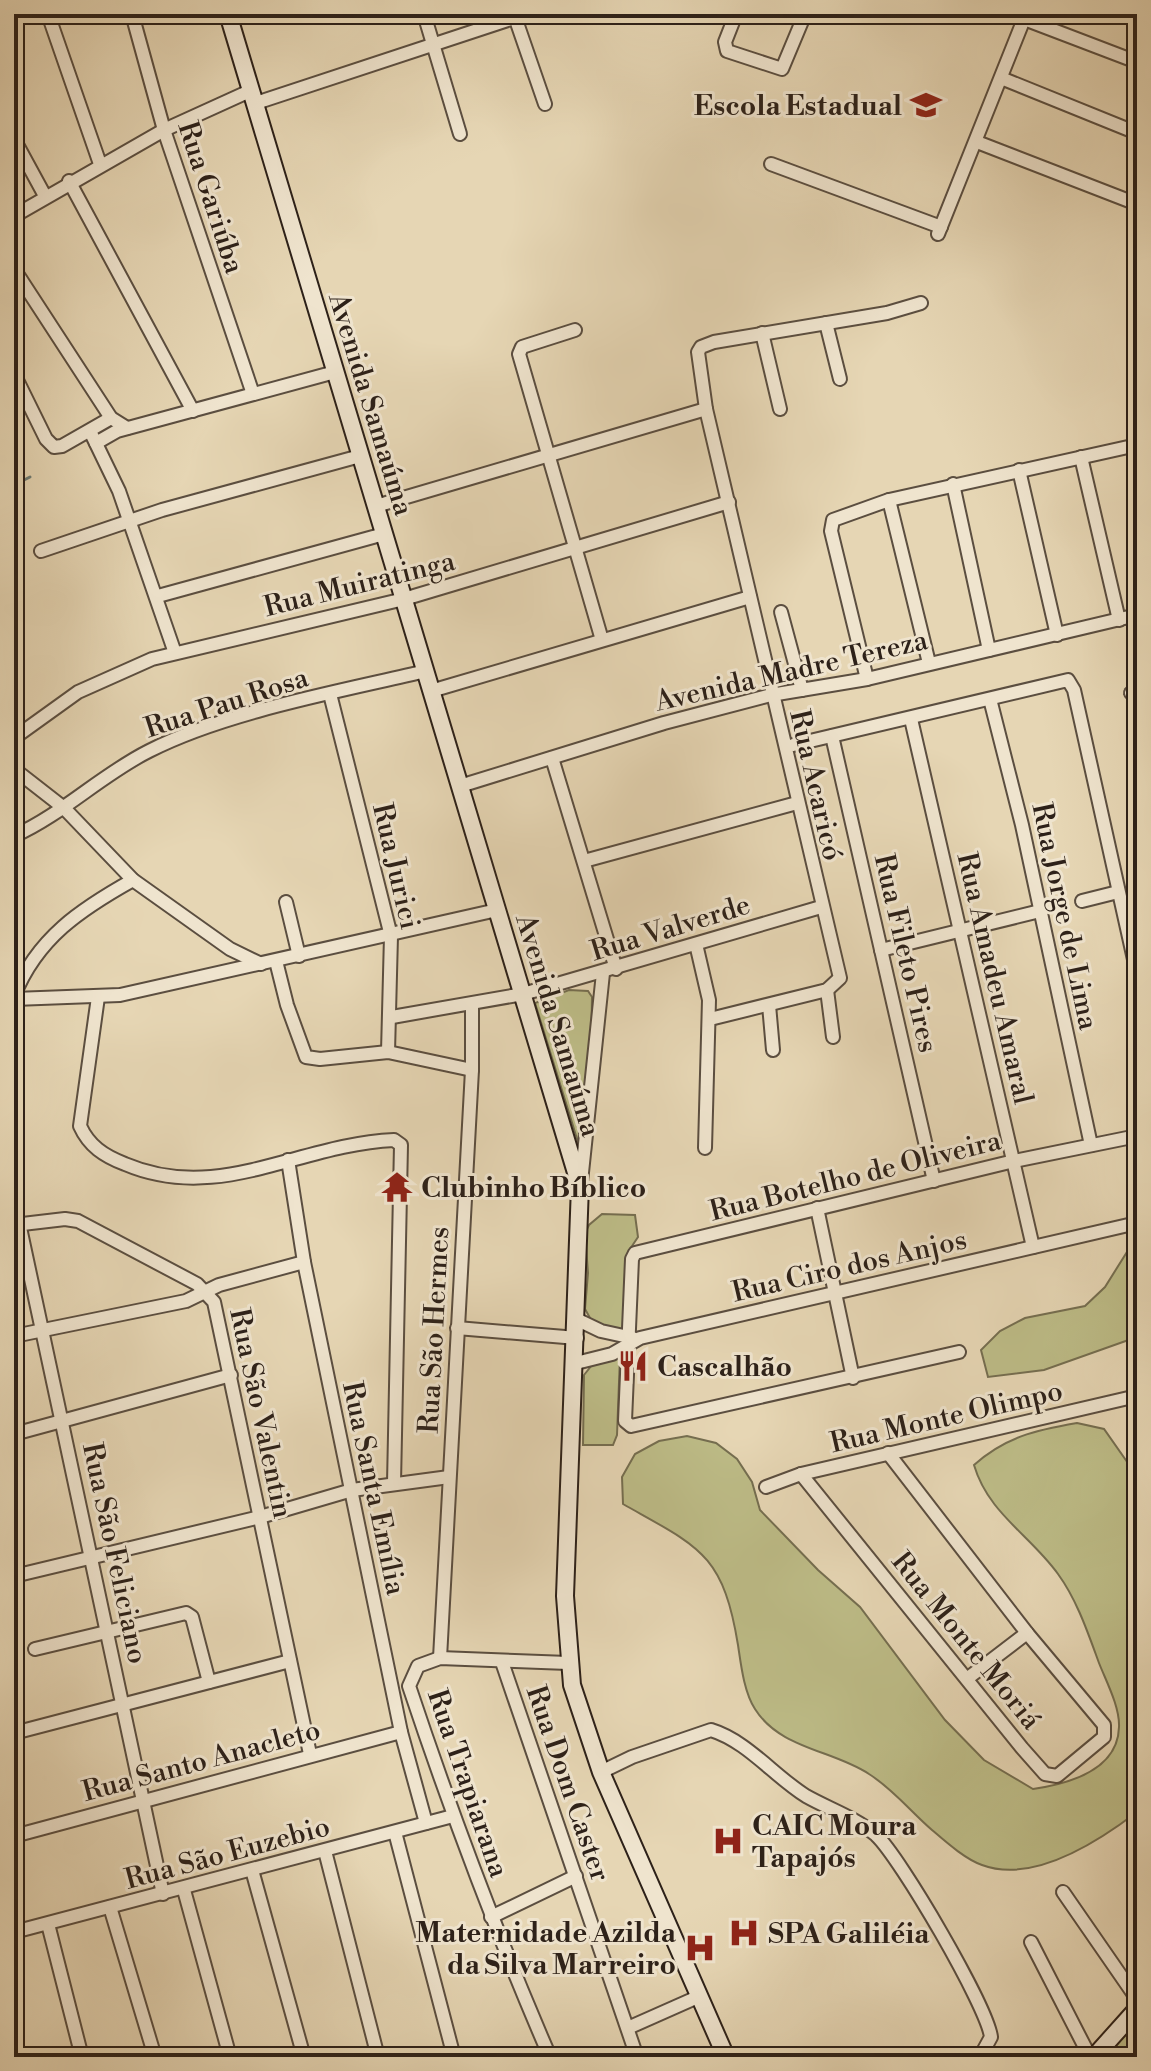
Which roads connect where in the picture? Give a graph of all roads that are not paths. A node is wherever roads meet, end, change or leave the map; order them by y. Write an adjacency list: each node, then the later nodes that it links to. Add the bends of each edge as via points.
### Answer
1 (48, 14): 20 (street)
2 (132, 14): 15 (street, Rua Gariúba)
3 (228, 14): 13 (street, Avenida Samaúma)
4 (424, 14): 10 (street)
5 (736, 14): 6 (street, via 725,49 782,69)
6 (805, 14)
7 (1011, 14): 9 (street)
8 (520, 16): 10 (street); 14 (street)
9 (1025, 17): 11 (street); 12 (street)
10 (433, 42): 13 (street); 17 (street)
11 (1137, 62)
12 (1001, 78): 16 (street); 19 (street)
13 (254, 96): 15 (street); 31 (street, Avenida Samaúma)
14 (545, 104)
15 (164, 130): 20 (street); 34 (street, Rua Gariúba)
16 (1137, 133)
17 (460, 134)
18 (14, 139): 23 (street)
19 (977, 142): 21 (street, via 940,230); 24 (street)
20 (100, 164): 22 (street)
21 (771, 164)
22 (69, 181): 23 (street); 37 (street)
23 (45, 196): 25 (street)
24 (1137, 204)
25 (14, 216)
26 (14, 269): 38 (street)
27 (921, 303): 28 (street)
28 (826, 323): 30 (street); 33 (street)
29 (575, 330): 43 (street, via 519,350)
30 (762, 333): 35 (street, Rua Acaricó, via 701,347); 36 (street)
31 (335, 372): 34 (street); 42 (street, Avenida Samaúma)
32 (14, 374): 40 (street, via 46,439 57,447)
33 (840, 379)
34 (253, 394): 37 (street)
35 (706, 409): 43 (street); 48 (street, Rua Acaricó)
36 (780, 409)
37 (193, 411): 39 (street)
38 (111, 418): 39 (street); 40 (street)
39 (127, 428): 40 (street)
40 (93, 437): 50 (street)
41 (1137, 445): 44 (street)
42 (360, 456): 49 (street, Avenida Samaúma); 50 (street)
43 (549, 456): 49 (street); 52 (street)
44 (1081, 457): 45 (street); 59 (street)
45 (1019, 470): 46 (street); 60 (street)
46 (953, 484): 47 (street); 62 (street)
47 (889, 500): 64 (street); 66 (street, via 840,515 831,524)
48 (729, 502): 52 (street, Rua Muiratinga); 55 (street, Rua Acaricó)
49 (376, 506): 51 (street, Avenida Samaúma)
50 (130, 521): 53 (street); 54 (street)
51 (384, 534): 54 (street); 56 (street, Avenida Samaúma)
52 (575, 548): 56 (street, Rua Muiratinga); 61 (street)
53 (41, 551)
54 (158, 596): 63 (street)
55 (750, 597): 61 (street); 70 (street, Rua Acaricó)
56 (404, 599): 63 (street, Rua Muiratinga); 65 (street, Avenida Samaúma)
57 (781, 612): 67 (street)
58 (1137, 615): 59 (street, Avenida Madre Tereza)
59 (1119, 620): 60 (street, Avenida Madre Tereza)
60 (1057, 635): 62 (street, Avenida Madre Tereza)
61 (602, 640): 68 (street)
62 (989, 650): 64 (street, Avenida Madre Tereza)
63 (175, 653): 74 (street, Rua Muiratinga, via 78,692)
64 (929, 663): 66 (street, Avenida Madre Tereza)
65 (426, 671): 68 (street, Avenida Samaúma); 69 (street, Rua Pau Rosa)
66 (867, 679): 67 (street, Avenida Madre Tereza)
67 (802, 690): 70 (street, Avenida Madre Tereza)
68 (431, 691): 78 (street, Avenida Samaúma)
69 (330, 694): 80 (street, Rua Pau Rosa, via 180,737 127,763); 91 (street, Rua Jurici)
70 (771, 695): 76 (street, Avenida Madre Tereza); 79 (street, Rua Acaricó)
71 (990, 699): 72 (street); 84 (street, via 1068,680); 89 (street, Rua Jorge de Lima)
72 (911, 719): 73 (street); 90 (street, Rua Amadeu Amaral)
73 (832, 736): 75 (street); 93 (street, Rua Fileto Pires)
74 (14, 738)
75 (793, 745)
76 (552, 758): 78 (street, Avenida Madre Tereza); 82 (street)
77 (14, 769): 80 (street)
78 (460, 786): 88 (street, Avenida Samaúma)
79 (797, 803): 82 (street); 87 (street, Rua Acaricó)
80 (64, 808): 81 (street, Rua Pau Rosa); 83 (street)
81 (14, 836)
82 (584, 861): 97 (street)
83 (133, 880): 96 (street, via 208,935); 102 (street, via 90,904 51,935 22,975)
84 (1118, 892): 85 (street); 99 (street)
85 (1082, 901)
86 (286, 902): 94 (street)
87 (821, 907): 92 (street, Rua Valverde); 100 (street, Rua Acaricó)
88 (497, 910): 91 (street); 101 (street, Avenida Samaúma)
89 (1040, 911): 90 (street); 113 (street, Rua Jorge de Lima)
90 (960, 930): 93 (street); 116 (street, Rua Amadeu Amaral)
91 (391, 936): 94 (street); 106 (street, Rua Jurici)
92 (696, 944): 97 (street, Rua Valverde); 107 (street)
93 (881, 950): 117 (street, Rua Fileto Pires)
94 (299, 956): 95 (street)
95 (276, 961): 96 (street); 110 (street, via 306,1057)
96 (261, 964): 103 (street)
97 (616, 969): 98 (street, Rua Valverde)
98 (603, 973): 101 (street, Rua Valverde); 118 (street)
99 (1137, 973)
100 (833, 986): 105 (street); 108 (street, Rua Acaricó)
101 (523, 994): 104 (street, Rua Valverde); 118 (street, Avenida Samaúma)
102 (14, 997): 103 (street)
103 (98, 997): 115 (street, via 80,1107 80,1126 95,1148 141,1171 188,1180)
104 (472, 1004): 106 (street, Rua Valverde); 111 (street, Rua São Hermes)
105 (769, 1005): 107 (street); 109 (street)
106 (392, 1017): 110 (street, Rua Jurici)
107 (710, 1019): 114 (street)
108 (833, 1037)
109 (773, 1050)
110 (388, 1052): 111 (street)
111 (472, 1070): 127 (street, Rua São Hermes)
112 (1137, 1136): 113 (street, Rua Botelho de Oliveira)
113 (1091, 1145): 116 (street, Rua Botelho de Oliveira)
114 (705, 1148)
115 (288, 1160): 123 (street, Rua Santa Emília); 144 (street, via 349,1145 398,1141 403,1151)
116 (1014, 1161): 117 (street, Rua Botelho de Oliveira); 122 (street, Rua Amadeu Amaral)
117 (934, 1181): 119 (street, Rua Botelho de Oliveira)
118 (580, 1186): 126 (street, Avenida Samaúma)
119 (817, 1208): 125 (street); 132 (street, Rua Botelho de Oliveira, via 632,1256)
120 (1137, 1223): 122 (street, Rua Ciro dos Anjos)
121 (17, 1224): 124 (street, Rua São Valentin, via 78,1221); 128 (street, Rua São Feliciano)
122 (1033, 1247): 125 (street, Rua Ciro dos Anjos)
123 (304, 1262): 124 (street); 146 (street, Rua Santa Emília)
124 (208, 1291): 128 (street, via 186,1301); 136 (street, Rua São Valentin)
125 (834, 1293): 132 (street, Rua Ciro dos Anjos); 137 (street)
126 (578, 1320): 129 (street); 131 (street, Avenida Samaúma)
127 (457, 1328): 131 (street); 143 (street, Rua São Hermes)
128 (42, 1330): 130 (street); 139 (street, Rua São Feliciano)
129 (601, 1331): 132 (street); 134 (street)
130 (14, 1336)
131 (577, 1338): 135 (street, Avenida Samaúma)
132 (632, 1340): 134 (street, Rua Ciro dos Anjos); 137 (street, via 627,1425)
133 (959, 1352): 137 (street)
134 (600, 1358): 135 (street, Rua Ciro dos Anjos)
135 (576, 1363): 156 (street, Avenida Samaúma, via 565,1585)
136 (231, 1375): 139 (street); 147 (street, Rua São Valentin)
137 (853, 1378)
138 (1137, 1396): 141 (street, Rua Monte Olimpo)
139 (63, 1421): 140 (street); 148 (street, Rua São Feliciano)
140 (14, 1434)
141 (888, 1453): 142 (street, Rua Monte Olimpo); 151 (street)
142 (801, 1474): 145 (street, Rua Monte Olimpo); 157 (street, Rua Monte Moriá)
143 (449, 1477): 144 (street); 153 (street, Rua São Hermes)
144 (394, 1483): 146 (street)
145 (766, 1487)
146 (352, 1490): 147 (street); 160 (street, Rua Santa Emília)
147 (260, 1517): 148 (street); 154 (street, Rua São Valentin)
148 (93, 1557): 149 (street); 150 (street, Rua São Feliciano)
149 (14, 1576)
150 (108, 1631): 152 (street); 158 (street, via 190,1614); 159 (street, Rua São Feliciano)
151 (1027, 1633): 157 (street); 157 (street, Rua Monte Moriá, via 1104,1725 1106,1732 1081,1758 1051,1777)
152 (35, 1649)
153 (440, 1658): 155 (street, Rua Trapiarana); 165 (street, Rua Trapiarana, via 418,1666 409,1686)
154 (290, 1661): 158 (street); 162 (street, Rua São Valentin)
155 (502, 1662): 156 (street, Rua Trapiarana); 171 (street, Rua Dom Caster)
156 (568, 1663): 163 (street, Avenida Samaúma)
157 (968, 1678)
158 (209, 1682): 159 (street)
159 (124, 1704): 161 (street); 164 (street, Rua São Feliciano)
160 (401, 1732): 162 (street, Rua Santo Anacleto); 166 (street, Rua Santa Emília)
161 (14, 1733)
162 (310, 1754): 164 (street, Rua Santo Anacleto)
163 (601, 1772): 180 (street, Avenida Samaúma); 193 (street, via 711,1730 876,1836 938,1928 985,2016 991,2037)
164 (145, 1799): 168 (street, Rua Santo Anacleto); 174 (street, Rua São Feliciano)
165 (453, 1816): 166 (street, Rua São Euzebio); 176 (street, Rua Trapiarana)
166 (426, 1823): 167 (street, Rua São Euzebio)
167 (395, 1832): 169 (street, Rua São Euzebio); 189 (street)
168 (14, 1836)
169 (325, 1851): 170 (street, Rua São Euzebio); 188 (street)
170 (252, 1870): 172 (street, Rua São Euzebio); 187 (street)
171 (576, 1876): 176 (street); 183 (street, Rua Dom Caster)
172 (184, 1890): 174 (street, Rua São Euzebio); 186 (street)
173 (1063, 1892): 181 (street)
174 (163, 1894): 175 (street, Rua São Euzebio)
175 (110, 1907): 177 (street, Rua São Euzebio); 185 (street)
176 (491, 1917): 190 (street, Rua Trapiarana)
177 (48, 1924): 178 (street, Rua São Euzebio); 184 (street)
178 (14, 1932)
179 (1031, 1942): 194 (street)
180 (700, 1996): 183 (street); 192 (street, Avenida Samaúma)
181 (1137, 1999)
182 (1137, 2009): 194 (street)
183 (630, 2027): 191 (street, Rua Dom Caster)
184 (82, 2057)
185 (155, 2057)
186 (230, 2057)
187 (304, 2057)
188 (378, 2057)
189 (454, 2057)
190 (550, 2057)
191 (637, 2057)
192 (726, 2057)
193 (980, 2057)
194 (1092, 2057)

